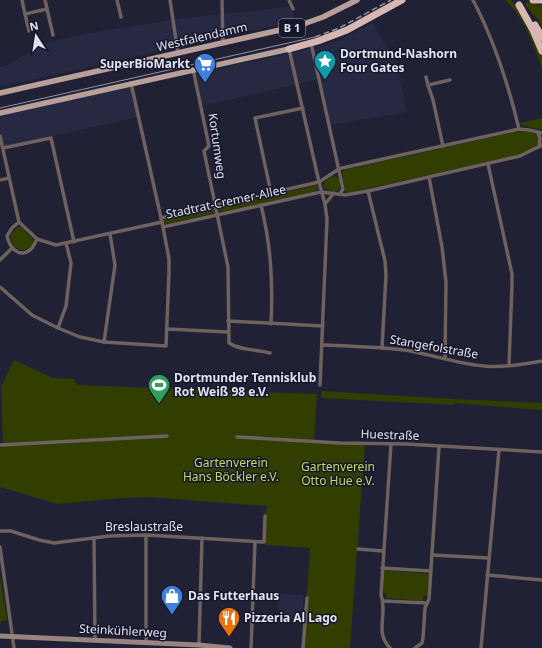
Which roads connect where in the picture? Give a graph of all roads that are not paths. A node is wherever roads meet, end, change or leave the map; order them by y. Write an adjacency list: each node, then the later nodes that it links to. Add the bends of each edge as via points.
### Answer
1 (22, 0): 15 (street)
2 (45, 0): 13 (street)
3 (117, 0): 16 (street)
4 (170, 0): 24 (street)
5 (222, 0): 21 (street)
6 (289, 0): 14 (street)
7 (357, 0): 21 (main road, Westfalendamm / B 1, via 308,23)
8 (402, 0): 20 (highway, B 1, via 347,30)
9 (473, 0): 33 (street, via 496,49)
10 (533, 0): 11 (highway)
11 (542, 0)
12 (517, 2): 19 (highway, via 532,19); 23 (highway)
13 (47, 9): 15 (street); 18 (street)
14 (294, 9)
15 (25, 14): 17 (street)
16 (121, 17)
17 (29, 31)
18 (53, 35)
19 (542, 37)
20 (311, 43): 22 (highway, B 1); 42 (street)
21 (223, 44): 24 (main road, Westfalendamm / B 1)
22 (289, 49): 25 (main road, B 1); 31 (street)
23 (542, 51)
24 (178, 54): 30 (main road, Westfalendamm / B 1)
25 (193, 69): 28 (main road, B 1); 54 (street, Kortumweg, via 209,146 204,151)
26 (426, 77): 29 (street)
27 (450, 80): 29 (street)
28 (131, 83): 32 (main road, B 1); 56 (street)
29 (428, 85): 38 (street)
30 (0, 93)
31 (302, 108): 46 (street); 49 (street, via 255,118)
32 (0, 113)
33 (519, 129): 34 (street, Stadtrat-Cremer-Allee); 38 (street, Stadtrat-Cremer-Allee)
34 (537, 132): 35 (street, Stadtrat-Cremer-Allee); 39 (street, Stadtrat-Cremer-Allee)
35 (542, 133)
36 (0, 136): 37 (street)
37 (1, 142): 40 (street)
38 (443, 146): 42 (street, Stadtrat-Cremer-Allee)
39 (541, 146): 41 (street, Stadtrat-Cremer-Allee, via 520,156)
40 (2, 148): 44 (street); 62 (street, via 51,138)
41 (488, 164): 43 (street, Stadtrat-Cremer-Allee); 79 (street, via 512,274)
42 (339, 169): 46 (street, Stadtrat-Cremer-Allee); 51 (street, via 343,189)
43 (429, 177): 47 (street, Stadtrat-Cremer-Allee); 77 (street, via 446,282)
44 (9, 178): 45 (street); 57 (street)
45 (0, 180)
46 (319, 182): 48 (street); 49 (street, Stadtrat-Cremer-Allee)
47 (368, 191): 51 (street, Stadtrat-Cremer-Allee); 75 (street, via 386,268)
48 (321, 192): 50 (street, Stadtrat-Cremer-Allee); 52 (street); 53 (street, Stadtrat-Cremer-Allee)
49 (271, 193): 54 (street, Stadtrat-Cremer-Allee)
50 (334, 193): 51 (street, Stadtrat-Cremer-Allee); 52 (street)
51 (340, 194)
52 (325, 204): 69 (street, via 327,219)
53 (261, 205): 55 (street, Stadtrat-Cremer-Allee); 68 (street, via 270,250 273,287)
54 (216, 206): 55 (street, Kortumweg); 56 (street, Stadtrat-Cremer-Allee)
55 (218, 215): 59 (street, Stadtrat-Cremer-Allee); 67 (street, Kortumweg, via 228,267)
56 (161, 218): 58 (street, Stadtrat-Cremer-Allee)
57 (19, 222): 61 (street); 64 (street, via 7,236)
58 (162, 222): 59 (street, Stadtrat-Cremer-Allee); 60 (street)
59 (163, 227): 71 (street, via 169,272)
60 (110, 234): 62 (street); 73 (street, via 115,265)
61 (37, 239): 63 (street, via 56,245); 64 (street, via 31,250 23,253)
62 (74, 242): 63 (street)
63 (66, 243): 70 (street, via 71,263 66,306)
64 (12, 248): 65 (street)
65 (0, 260)
66 (0, 287): 70 (street, via 32,315)
67 (228, 321): 68 (street); 72 (street, Kortumweg)
68 (271, 324): 69 (street)
69 (323, 326): 74 (street)
70 (58, 328): 73 (street, via 80,337)
71 (167, 330): 72 (street); 73 (street, via 166,346)
72 (228, 332): 76 (street, via 229,343 235,347)
73 (104, 342)
74 (322, 345): 75 (street, Stangefolstraße); 80 (street)
75 (382, 348): 77 (street, Stangefolstraße)
76 (270, 353)
77 (445, 358): 79 (street, Stangefolstraße, via 486,366)
78 (542, 361): 79 (street, Stangefolstraße)
79 (509, 365)
80 (320, 385)
81 (167, 436): 84 (street)
82 (237, 437): 83 (street, Huestraße)
83 (391, 444): 85 (street, Huestraße); 96 (street)
84 (0, 445)
85 (439, 447): 86 (street, Huestraße); 97 (street)
86 (499, 450): 87 (street, Huestraße); 98 (street)
87 (542, 452)
88 (265, 516): 93 (street, via 264,542)
89 (0, 532): 91 (street, Breslaustraße, via 11,531 54,543)
90 (146, 535): 91 (street, Breslaustraße); 92 (street, Breslaustraße); 109 (street)
91 (94, 538): 108 (street)
92 (202, 538): 93 (street, Breslaustraße); 110 (street)
93 (255, 542): 113 (street)
94 (0, 547): 107 (street)
95 (358, 549): 96 (street)
96 (383, 551): 99 (street)
97 (432, 555): 98 (street); 100 (street)
98 (489, 558): 101 (street)
99 (382, 568): 100 (street); 104 (street)
100 (431, 571): 105 (street)
101 (487, 575): 102 (street); 117 (street)
102 (542, 580)
103 (307, 598): 114 (street)
104 (383, 600): 105 (street); 115 (street, via 383,638)
105 (427, 603): 116 (street, via 424,638)
106 (0, 636): 107 (street, Steinkühlerweg)
107 (14, 636): 108 (street, Steinkühlerweg); 111 (street)
108 (94, 640): 109 (street, Steinkühlerweg)
109 (146, 642): 110 (street, Steinkühlerweg)
110 (198, 645): 112 (street, Steinkühlerweg)
111 (14, 648)
112 (230, 648)
113 (251, 648)
114 (303, 648)
115 (390, 648)
116 (415, 648)
117 (481, 648)

